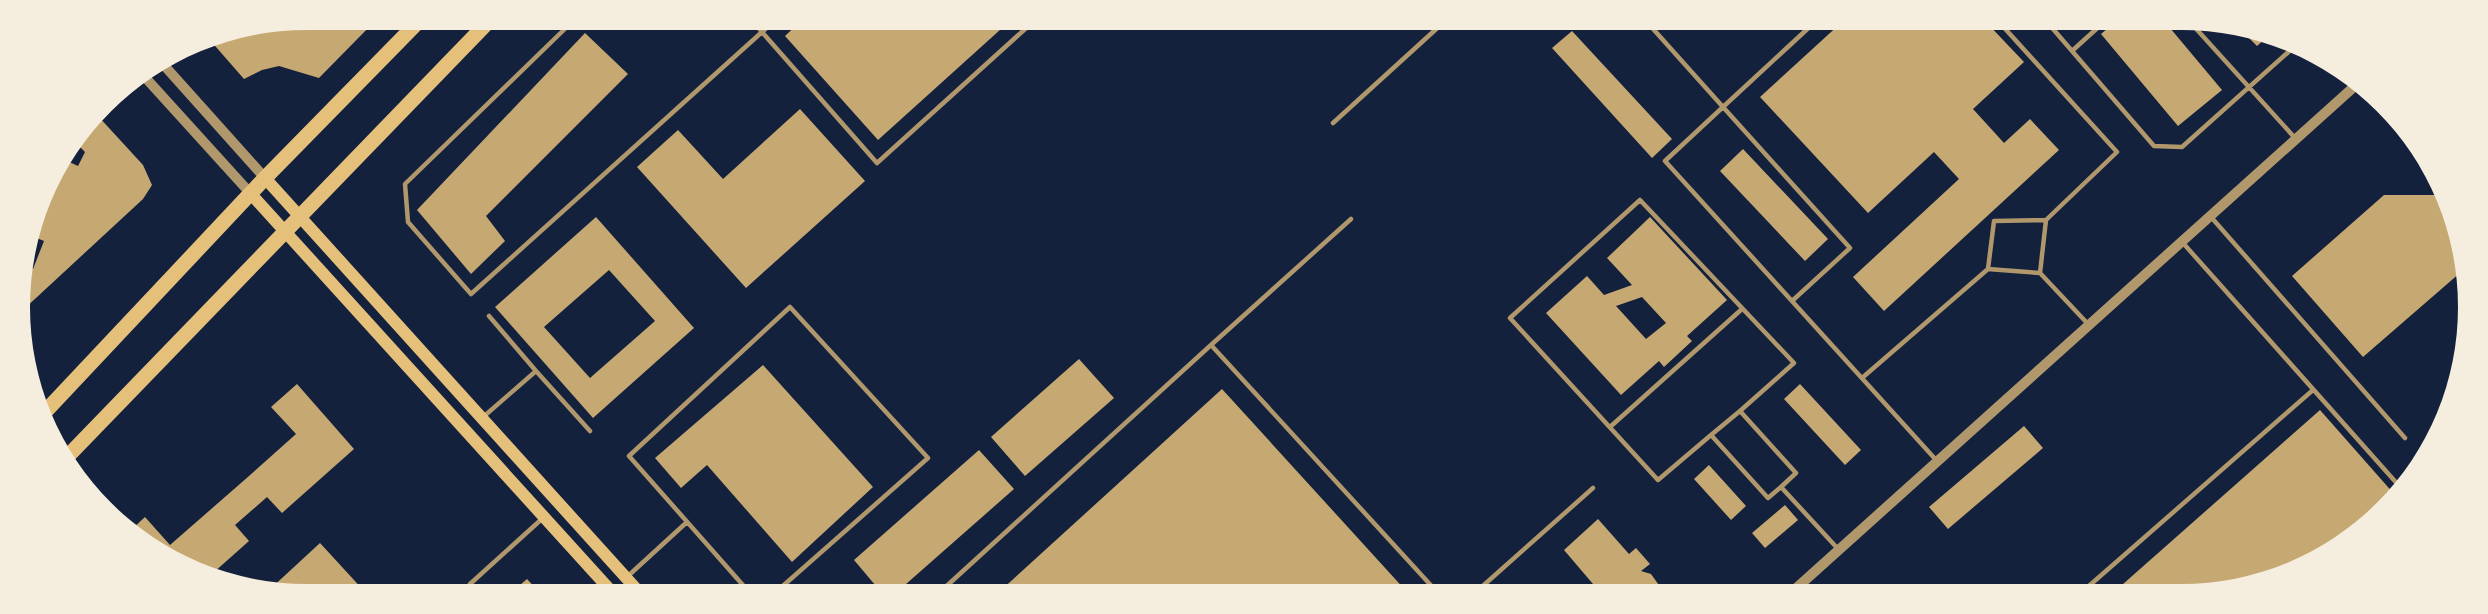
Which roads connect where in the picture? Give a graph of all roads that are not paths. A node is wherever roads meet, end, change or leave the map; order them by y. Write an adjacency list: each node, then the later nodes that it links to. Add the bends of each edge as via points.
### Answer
1 (410, 30): 22 (main road)
2 (480, 30): 24 (main road)
3 (564, 30): 12 (lane, via 405,184 408,222 471,294)
4 (1024, 30): 12 (lane, via 877,163)
5 (1435, 30): 20 (lane)
6 (1654, 30): 19 (lane)
7 (1806, 30): 19 (lane)
8 (2006, 30): 27 (lane, via 2117,152)
9 (2054, 30): 13 (lane)
10 (2095, 30): 13 (lane)
11 (2198, 31): 17 (lane)
12 (762, 32)
13 (2072, 51): 17 (lane, via 2154,146 2182,147)
14 (2289, 52): 17 (lane)
15 (166, 68): 22 (street)
16 (148, 80): 23 (street)
17 (2249, 87): 21 (lane)
18 (2352, 89): 21 (street)
19 (1723, 107): 32 (lane, via 1665,161); 32 (lane, via 1850,248)
20 (1333, 123)
21 (2297, 139): 25 (street)
22 (265, 178): 23 (main road); 24 (main road)
23 (251, 195): 28 (main road); 40 (main road)
24 (300, 216): 28 (main road); 42 (main road)
25 (2211, 217): 29 (street); 46 (lane)
26 (1351, 219): 36 (lane)
27 (2046, 220): 30 (lane, via 1994,221); 31 (lane)
28 (286, 233): 47 (main road); 52 (main road)
29 (2182, 243): 35 (street); 39 (lane)
30 (1988, 269): 31 (lane); 38 (lane)
31 (2040, 273): 35 (lane)
32 (1792, 301): 38 (lane)
33 (1742, 309): 41 (lane, via 1794,363); 43 (lane); 43 (lane, via 1640,200 1510,318)
34 (489, 316): 37 (lane)
35 (2090, 326): 48 (street)
36 (1211, 345): 61 (lane); 62 (lane)
37 (536, 370): 42 (lane); 44 (lane)
38 (1862, 378): 48 (lane)
39 (2313, 390): 49 (lane); 65 (lane)
40 (49, 408)
41 (1740, 411): 45 (lane); 50 (lane, via 1796,473)
42 (482, 418): 55 (main road)
43 (1610, 427): 45 (lane, via 1658,480)
44 (590, 431)
45 (1711, 435): 50 (lane, via 1768,498)
46 (2405, 438)
47 (71, 453)
48 (1938, 462): 54 (street)
49 (2396, 482)
50 (1781, 487): 54 (lane)
51 (1593, 488): 63 (lane)
52 (544, 518): 56 (lane); 57 (main road)
53 (687, 522): 55 (lane); 59 (lane); 60 (lane, via 629,456 790,307 928,458)
54 (1839, 550): 64 (street)
55 (626, 578): 58 (main road)
56 (470, 584)
57 (605, 584)
58 (632, 584)
59 (742, 584)
60 (785, 584)
61 (949, 584)
62 (1430, 584)
63 (1485, 584)
64 (1806, 584)
65 (2091, 584)

